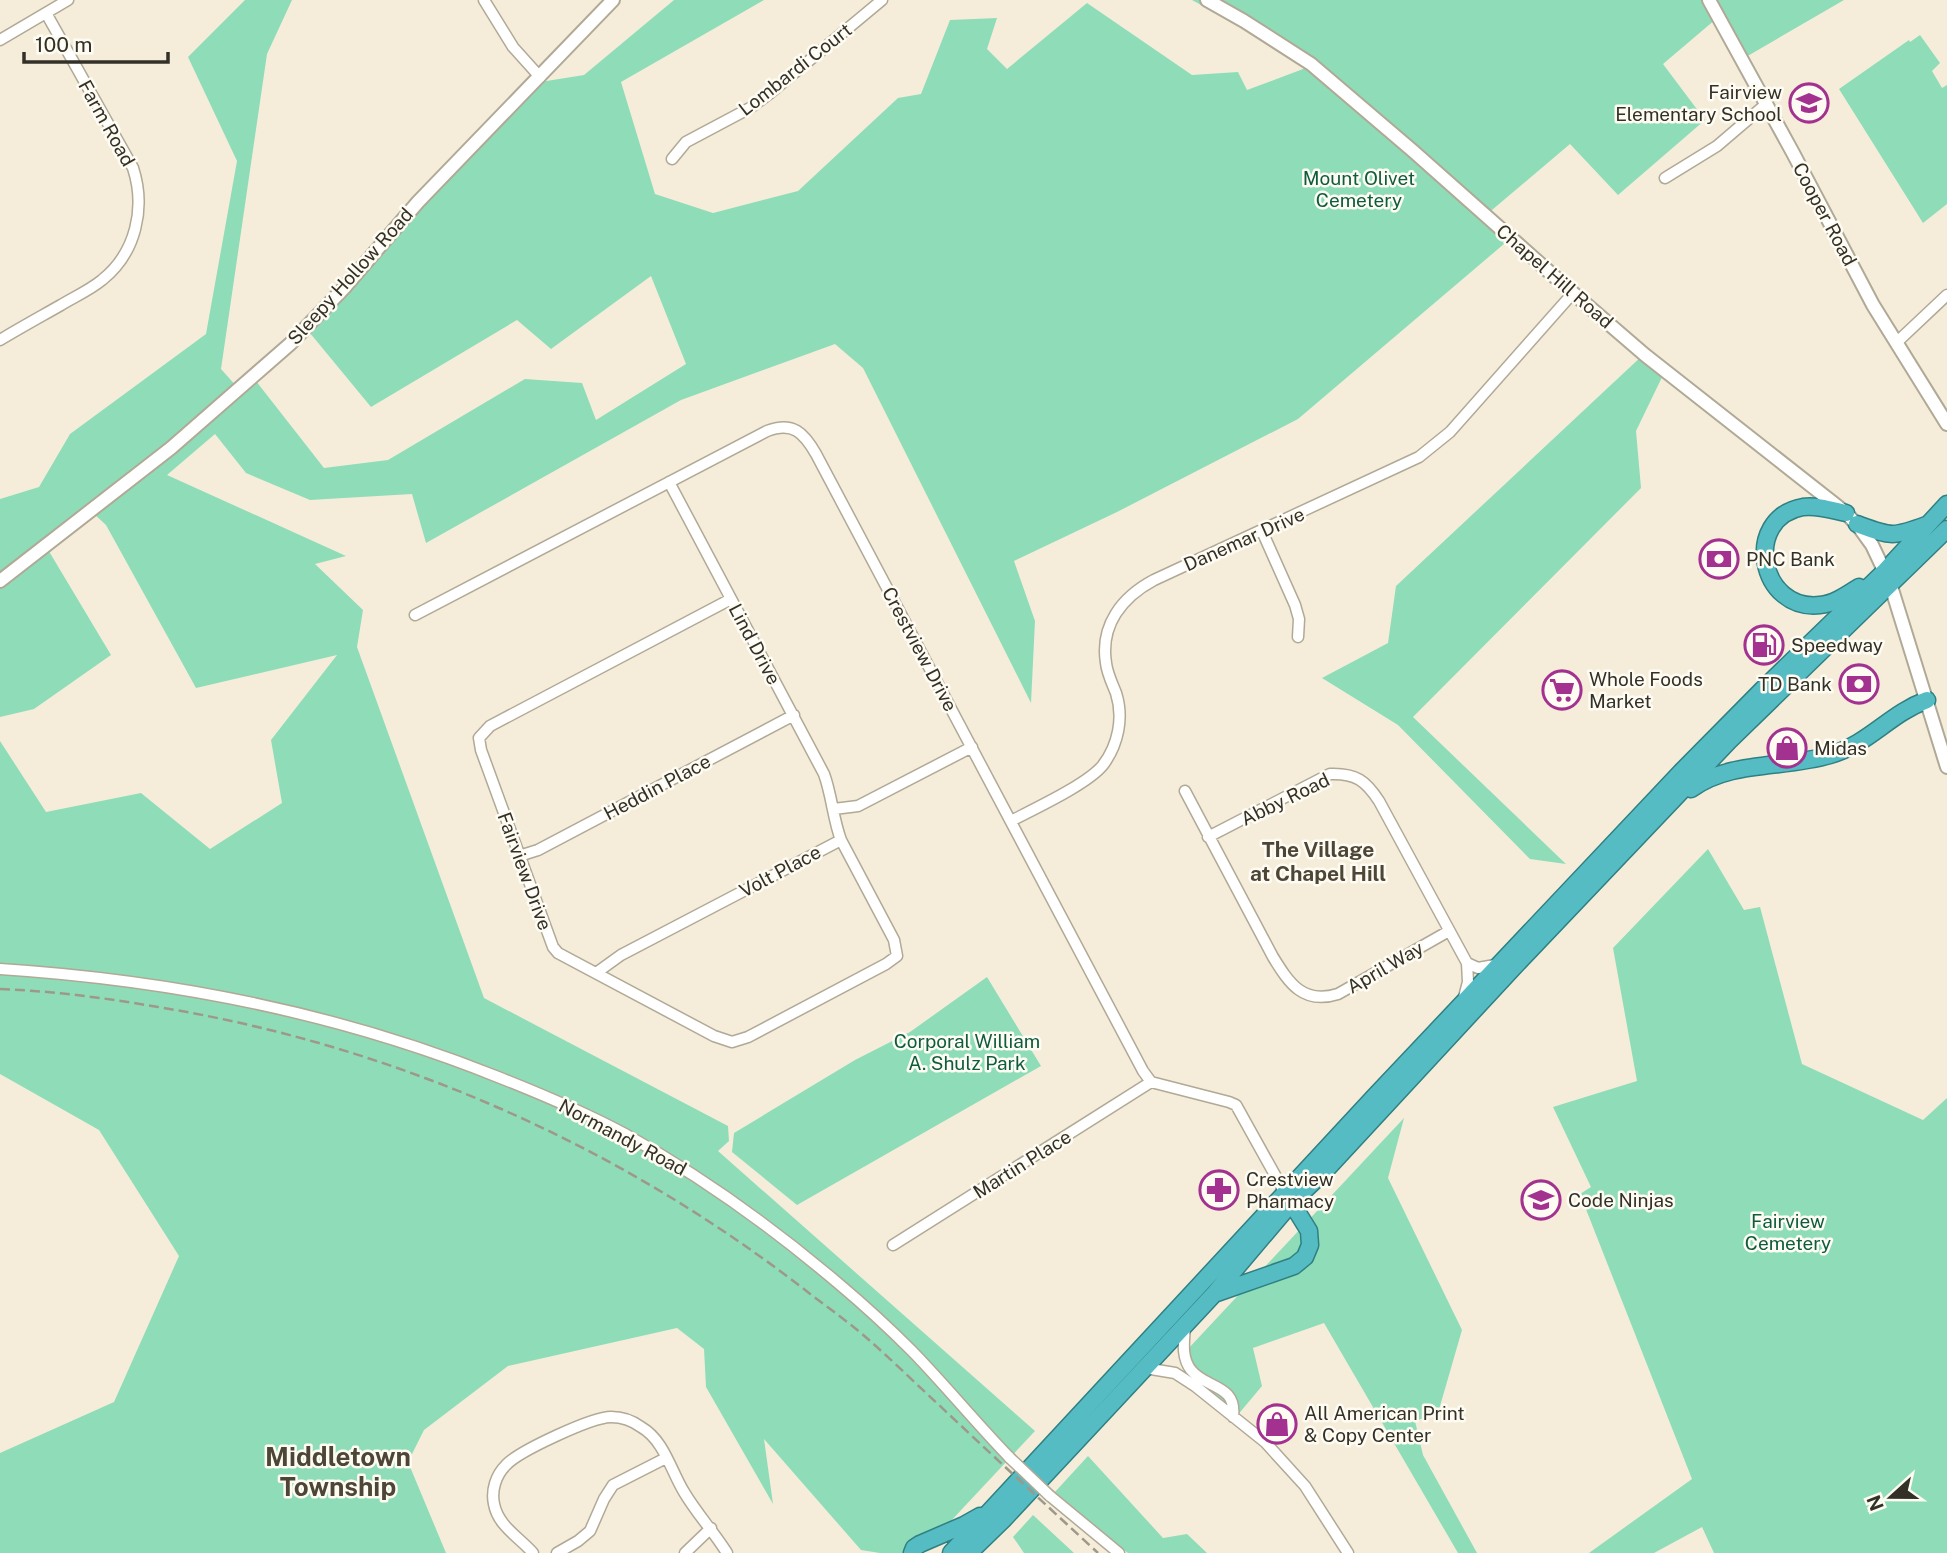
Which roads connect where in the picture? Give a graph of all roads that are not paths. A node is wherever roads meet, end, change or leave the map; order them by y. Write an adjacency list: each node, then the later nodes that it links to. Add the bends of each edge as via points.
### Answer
1 (68, 0): 7 (street)
2 (484, 0): 9 (street, via 513,47)
3 (613, 0): 9 (street, Sleepy Hollow Road)
4 (882, 0): 11 (street, Lombardi Court, via 769,94 686,142)
5 (1207, 0): 13 (street, Chapel Hill Road, via 1311,64)
6 (1709, 0): 10 (street, Cooper Road)
7 (46, 13): 8 (street); 15 (street, Farm Road, via 133,168 138,219 127,251 108,274)
8 (0, 40)
9 (540, 77): 25 (street, Sleepy Hollow Road, via 418,202 290,344 171,449)
10 (1765, 105): 12 (street, via 1717,146); 16 (street, Cooper Road)
11 (672, 159)
12 (1665, 178)
13 (1573, 293): 20 (street, Chapel Hill Road); 23 (street, Danemar Drive, via 1428,452)
14 (1947, 295): 16 (street)
15 (0, 340)
16 (1896, 343): 17 (street, Cooper Road)
17 (1947, 424)
18 (669, 482): 26 (street, Lind Drive); 27 (street, Crestview Drive); 31 (street, Crestview Drive, via 775,428 791,428 803,435)
19 (1947, 504): 21 (highway)
20 (1851, 518): 21 (highway, via 1899,535); 24 (street, Chapel Hill Road); 24 (highway, via 1815,507 1793,511 1777,522 1764,554 1772,583 1790,599 1822,605)
21 (1928, 524): 24 (highway)
22 (1947, 528): 24 (highway)
23 (1262, 531): 28 (street, via 1296,605); 36 (street, Danemar Drive, via 1154,580 1121,605 1105,645 1119,718 1111,753 1087,779)
24 (1888, 577): 29 (street, Chapel Hill Road); 35 (highway); 42 (highway, via 1745,707)
25 (0, 581)
26 (731, 599): 30 (street, Lind Drive); 39 (street, Fairview Drive, via 490,726 479,738)
27 (415, 615)
28 (1298, 637)
29 (1927, 700): 32 (street, Chapel Hill Road); 35 (highway, via 1895,715 1852,747 1812,759 1725,771)
30 (794, 715): 34 (street, Lind Drive, via 824,774); 39 (street, Heddin Place)
31 (971, 747): 34 (street, via 858,806); 36 (street, Crestview Drive)
32 (1947, 767)
33 (1185, 791): 37 (street, April Way)
34 (834, 809): 38 (street, Volt Place)
35 (1664, 809): 47 (highway, via 1324,1172)
36 (1011, 821): 46 (street, Crestview Drive)
37 (1208, 837): 40 (street, Abby Road, via 1330,774 1354,776 1380,801); 40 (street, April Way, via 1273,957 1301,992 1338,994)
38 (841, 840): 44 (street, Volt Place, via 621,955); 44 (street, Fairview Drive, via 894,940 897,956 886,964 732,1042)
39 (519, 856): 44 (street, Fairview Drive, via 553,947 566,959)
40 (1449, 931): 41 (street, Abby Road)
41 (1466, 963): 42 (street, via 1488,968); 45 (street, via 1468,982)
42 (1502, 963): 45 (highway)
43 (0, 969): 63 (street, Normandy Road, bridge, via 131,981 324,1018 463,1062 624,1133 741,1208 838,1283 902,1341 1010,1458)
44 (596, 973)
45 (1462, 1005): 47 (highway)
46 (1151, 1082): 47 (street, via 1236,1105); 48 (street, Martin Place)
47 (1289, 1198): 49 (highway); 49 (highway, via 1309,1231 1305,1257 1294,1266); 54 (highway)
48 (893, 1245)
49 (1215, 1293): 50 (highway)
50 (1185, 1325): 51 (highway); 52 (street, via 1187,1362 1196,1375 1227,1394 1235,1407)
51 (1145, 1368): 52 (street, via 1175,1373); 62 (highway)
52 (1233, 1417): 64 (street, via 1265,1441 1305,1486)
53 (666, 1458): 55 (street); 56 (street, via 646,1430 610,1417 587,1422 513,1458 497,1478 494,1504 505,1526); 57 (street, via 612,1485 590,1531)
54 (996, 1505): 60 (highway, via 920,1544); 61 (highway)
55 (710, 1528): 58 (street); 59 (street)
56 (533, 1553)
57 (557, 1553)
58 (685, 1553)
59 (727, 1553)
60 (912, 1553)
61 (951, 1553)
62 (969, 1553)
63 (1119, 1553)
64 (1348, 1553)

